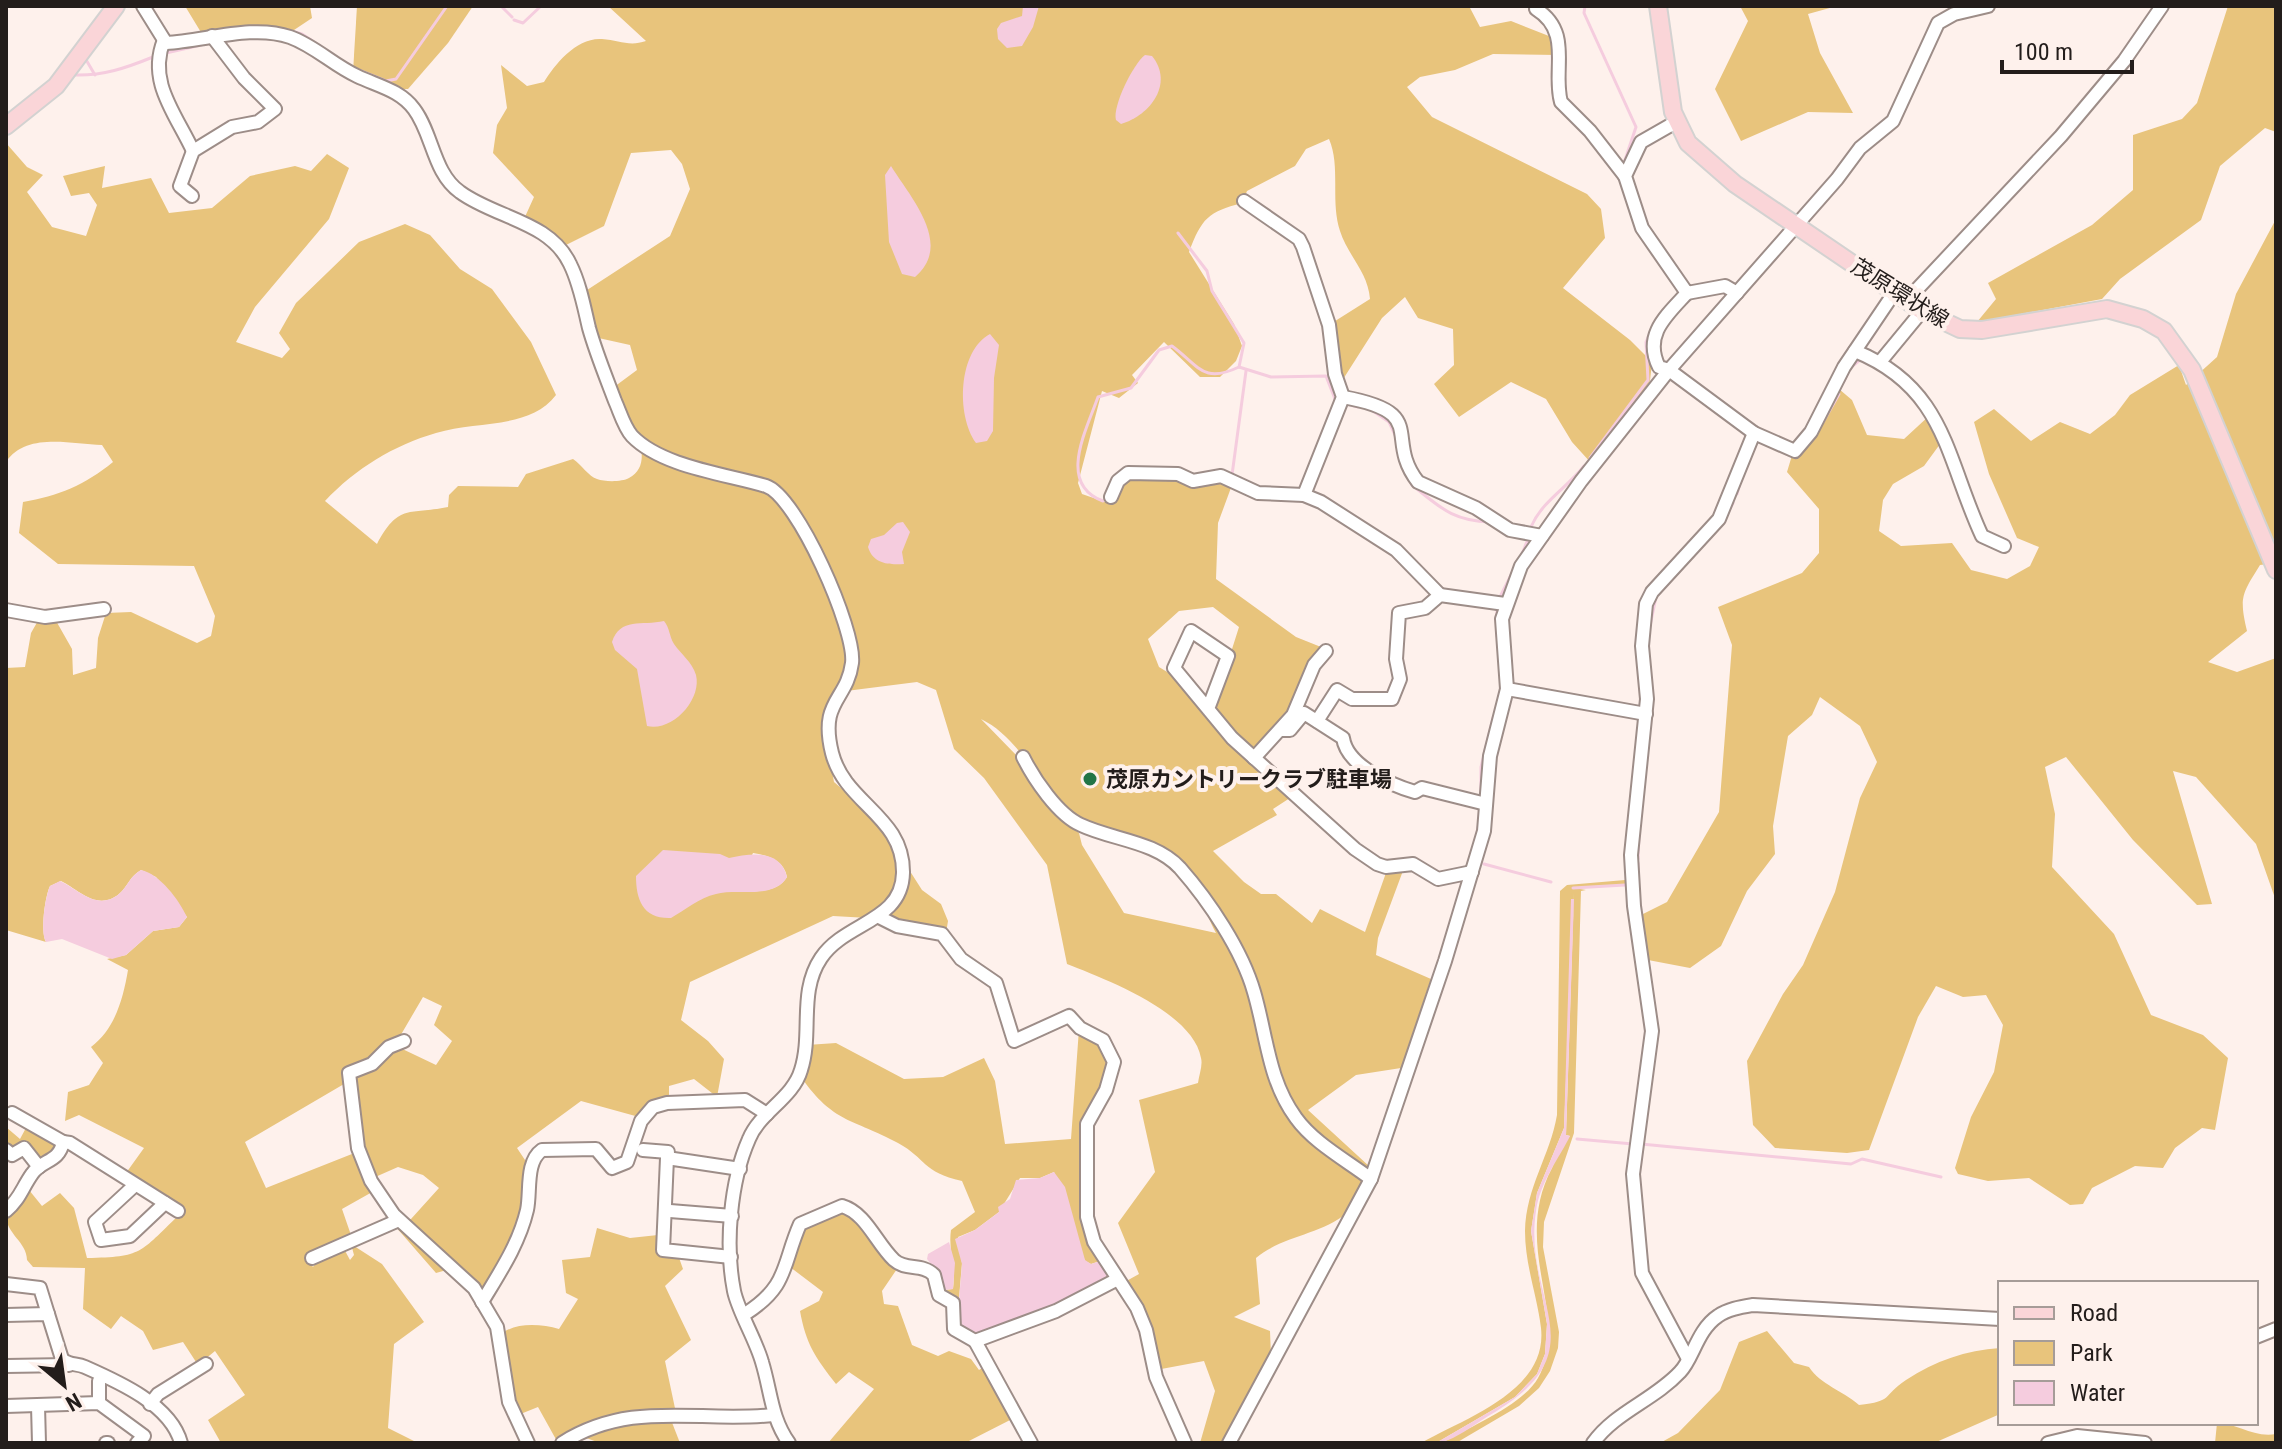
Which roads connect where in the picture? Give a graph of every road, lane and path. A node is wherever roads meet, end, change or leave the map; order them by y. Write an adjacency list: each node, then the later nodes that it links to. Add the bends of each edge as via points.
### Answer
1 (116, 6): 10 (main road, via 56,86)
2 (143, 6): 8 (street)
3 (1658, 6): 9 (main road, 茂原環状線)
4 (1988, 6): 15 (street, via 1938,23 1893,121 1860,148)
5 (2162, 6): 18 (street, via 2061,136)
6 (1536, 9): 12 (street, via 1554,28 1561,102)
7 (212, 36): 8 (street, via 177,43); 11 (street, via 275,109); 44 (street, via 285,35 354,75 401,94 421,119 442,172 455,189 558,242 578,284 598,357 629,433 701,471 771,487 783,497 799,520 852,645 852,668 826,720 832,753 842,782 879,816 902,853 902,885 895,904)
8 (164, 40): 11 (street, via 156,64 163,95)
9 (1676, 122): 12 (street, via 1636,147); 15 (main road, 茂原環状線, via 1700,156)
10 (6, 126)
11 (193, 151): 13 (street, via 180,186)
12 (1625, 176): 16 (street, via 1642,228)
13 (192, 196)
14 (1244, 201): 23 (street, via 1299,239 1329,325)
15 (1796, 225): 17 (street); 18 (main road, 茂原環状線)
16 (1687, 293): 17 (street, via 1725,286); 22 (street, via 1661,322 1651,346 1659,367)
17 (1737, 293): 22 (street)
18 (1900, 297): 19 (main road, 茂原環状線); 20 (street)
19 (1922, 311): 21 (street); 29 (main road, 茂原環状線, via 1960,329 1982,330 2107,309 2164,331 2192,370)
20 (1855, 351): 21 (street); 24 (street, via 1795,451)
21 (1880, 362): 28 (street, via 1926,403 1980,532)
22 (1669, 370): 24 (street); 27 (street)
23 (1343, 397): 25 (street); 27 (street, via 1378,405 1396,419 1418,482 1510,530)
24 (1754, 433): 37 (street, via 1719,519 1663,577 1646,604)
25 (1304, 495): 26 (street, via 1258,493 1221,476 1193,481 1178,474 1128,473); 30 (street, via 1396,550)
26 (1111, 497)
27 (1542, 536): 31 (street, via 1521,566)
28 (2004, 546)
29 (2276, 570)
30 (1440, 595): 31 (street); 38 (street, via 1425,608 1399,613 1400,679 1392,699 1352,699 1337,690)
31 (1505, 604): 35 (street)
32 (104, 609): 33 (street, via 45,617)
33 (6, 610)
34 (1326, 651): 39 (street)
35 (1507, 689): 37 (street); 42 (street, via 1490,756)
36 (1208, 709): 36 (street, via 1174,668 1191,631 1228,656); 41 (street)
37 (1646, 714): 72 (street, via 1631,861 1652,1031 1633,1174 1642,1273)
38 (1317, 721): 39 (street, via 1304,713 1290,730); 42 (street, via 1343,738 1344,747 1372,773 1394,786)
39 (1280, 730): 41 (street)
40 (1023, 757): 54 (street, via 1078,824 1159,851 1179,868 1244,967 1270,1068 1295,1117)
41 (1254, 758): 43 (street, via 1377,864 1413,864 1438,879)
42 (1486, 804): 43 (street)
43 (1472, 872): 54 (street)
44 (879, 917): 47 (street, via 846,932 821,957 809,981 801,1072); 64 (street, via 942,934 961,959 991,978 1014,1041 1069,1016 1107,1044 1114,1070 1087,1124 1085,1182 1094,1242)
45 (404, 1041): 61 (street, via 395,1042 348,1077 358,1148 377,1192)
46 (12, 1113): 48 (street)
47 (767, 1114): 53 (street, via 749,1137); 66 (street, via 745,1100 653,1107 641,1121 627,1162 612,1168 596,1149 542,1150 533,1162 528,1207 517,1241)
48 (63, 1142): 52 (street, via 59,1155); 55 (street)
49 (6, 1150): 52 (street, via 12,1155 24,1148)
50 (643, 1150): 51 (street, via 668,1152)
51 (667, 1158): 53 (street); 62 (street, via 663,1250)
52 (39, 1167): 57 (street)
53 (740, 1169): 60 (street)
54 (1371, 1179): 90 (street)
55 (135, 1185): 56 (street); 56 (street, via 95,1222 101,1240 130,1236)
56 (165, 1203): 58 (street)
57 (6, 1211)
58 (178, 1211)
59 (670, 1211): 60 (street)
60 (732, 1216): 62 (street)
61 (399, 1220): 63 (street); 66 (street, via 467,1281)
62 (731, 1257): 68 (street, via 734,1294)
63 (312, 1258)
64 (1116, 1280): 71 (street, via 1056,1311); 89 (street, via 1137,1308 1156,1377)
65 (6, 1284): 67 (street, via 40,1288)
66 (482, 1302): 85 (street, via 497,1327 509,1402)
67 (48, 1314): 69 (street); 74 (street, via 57,1350)
68 (745, 1314): 71 (street, via 762,1303 787,1271 800,1224 842,1206 858,1215 896,1262 934,1275 939,1295 953,1303 954,1329); 81 (street, via 762,1359)
69 (6, 1315)
70 (1998, 1319): 72 (street, via 1753,1305 1716,1317)
71 (975, 1341): 88 (street)
72 (1687, 1357): 91 (street, via 1684,1369 1665,1387 1611,1423)
73 (206, 1364): 78 (street)
74 (69, 1365): 75 (street); 76 (street, via 81,1364)
75 (6, 1366)
76 (103, 1376): 77 (street); 78 (street)
77 (99, 1403): 80 (street); 83 (street, via 144,1436)
78 (150, 1404): 84 (street, via 171,1419)
79 (6, 1406): 80 (street)
80 (38, 1406): 82 (street)
81 (773, 1415): 86 (street, via 628,1417 585,1428); 87 (street)
82 (39, 1443)
83 (137, 1443)
84 (181, 1443)
85 (528, 1443)
86 (562, 1443)
87 (789, 1443)
88 (1031, 1443)
89 (1185, 1443)
90 (1229, 1443)
91 (1593, 1443)
92 (2048, 1443): 93 (street, via 2077,1436)
93 (2145, 1443)

